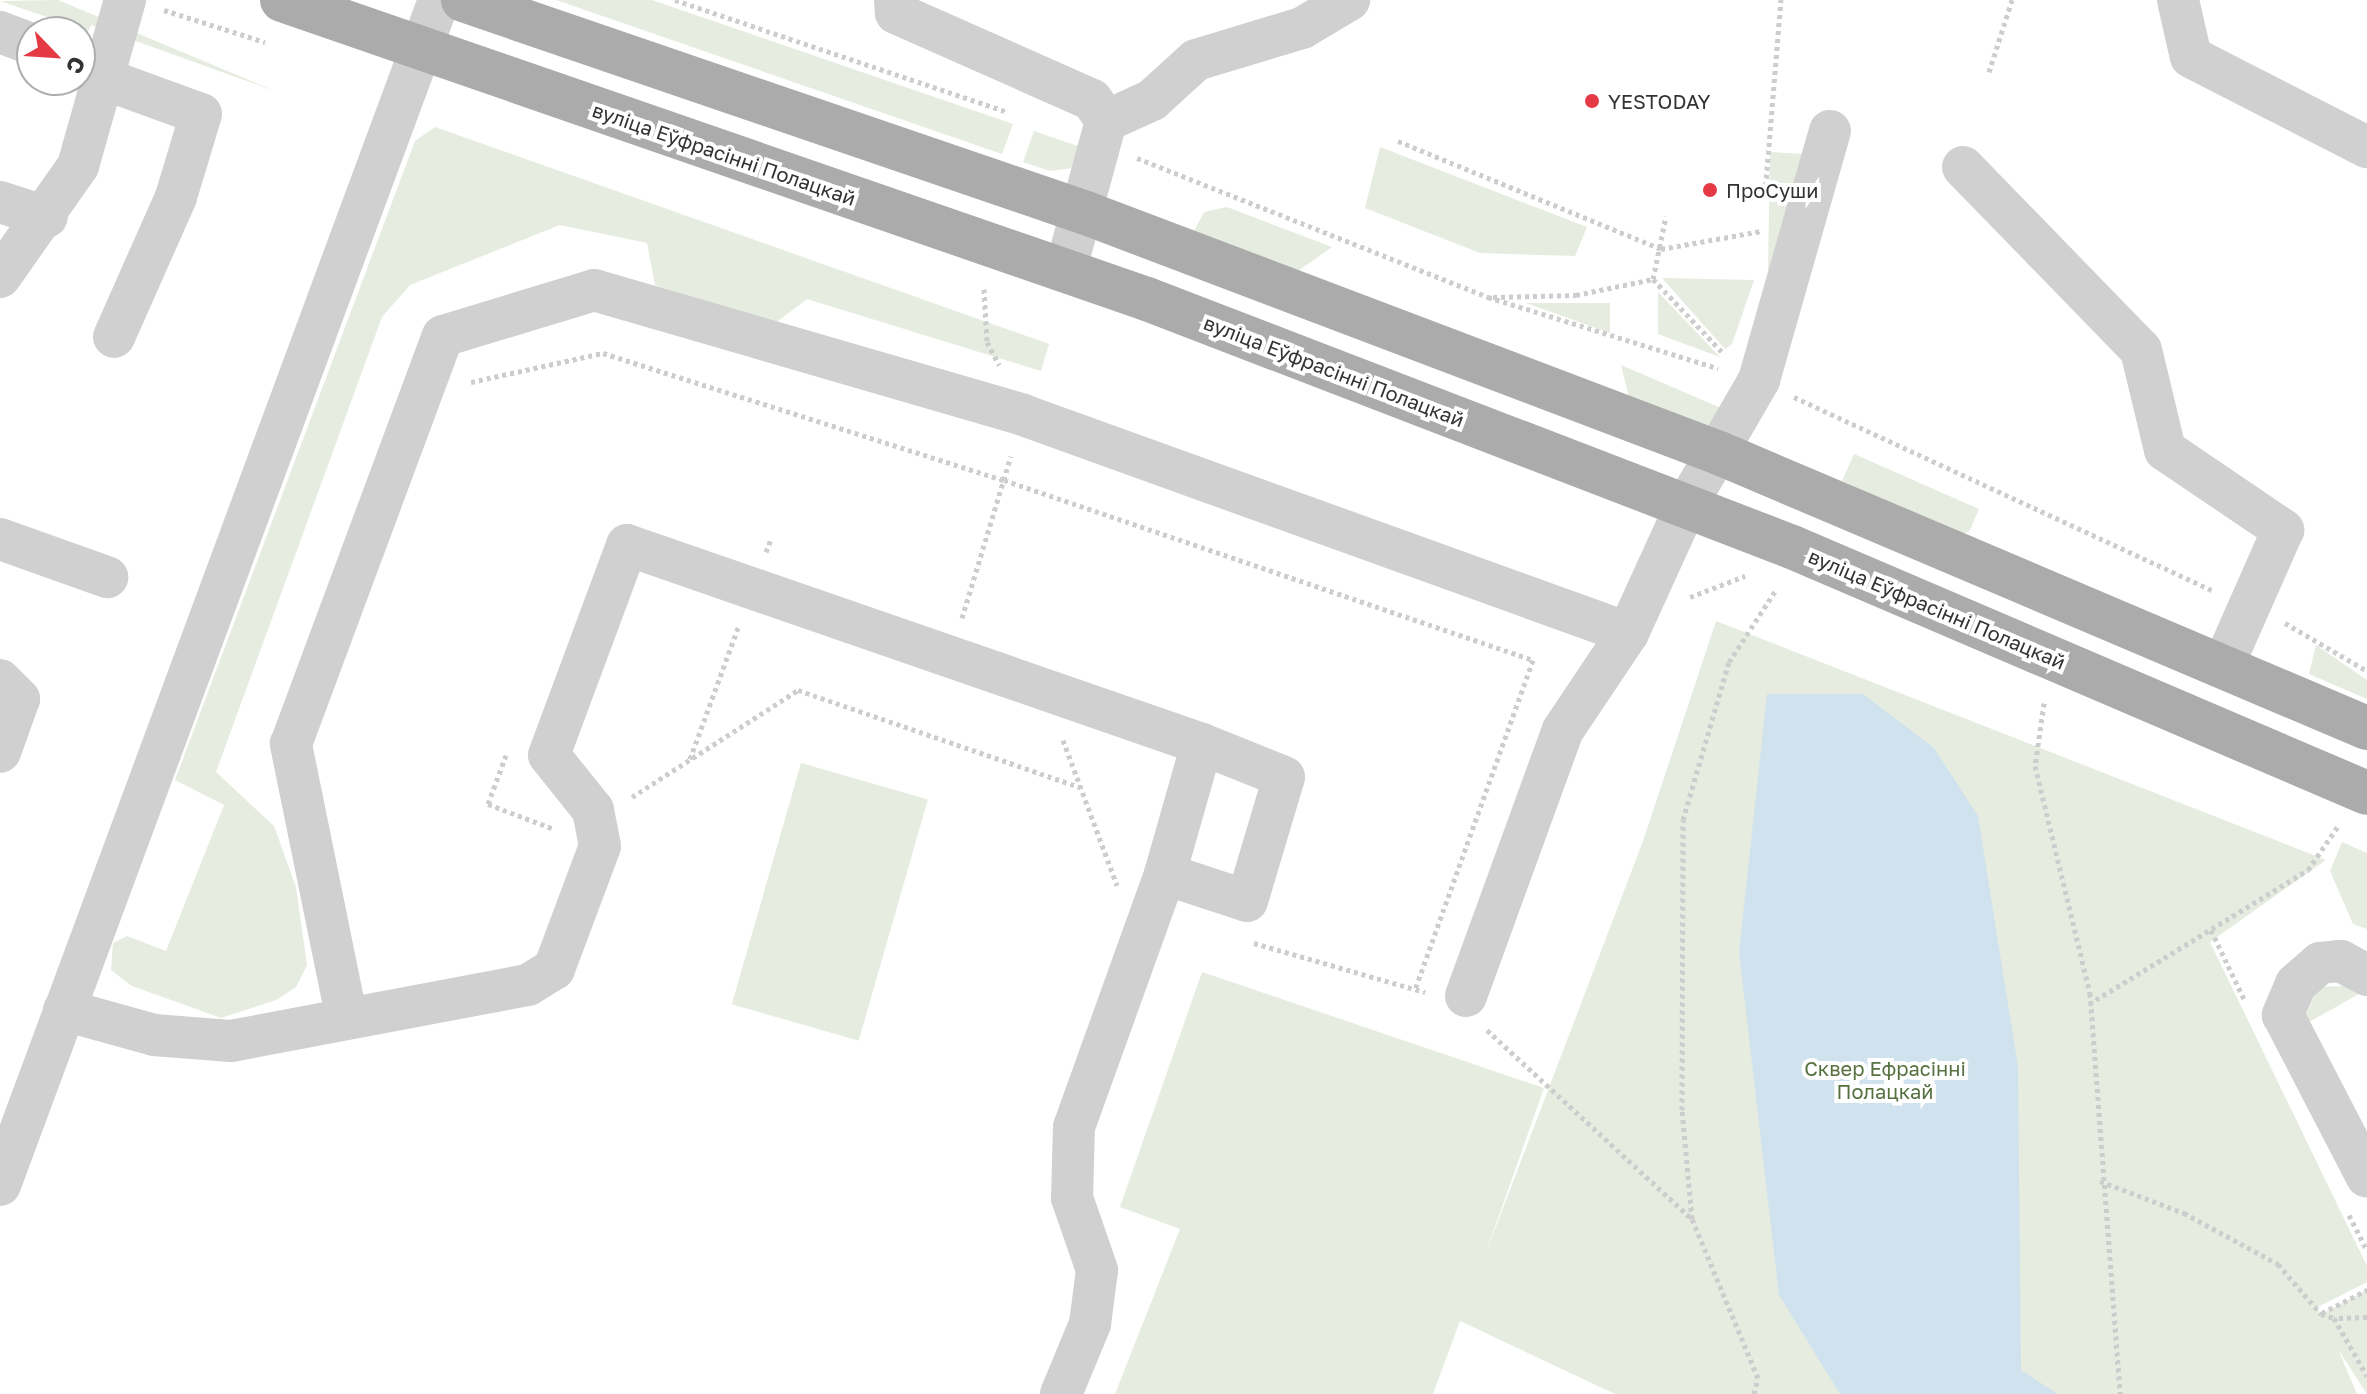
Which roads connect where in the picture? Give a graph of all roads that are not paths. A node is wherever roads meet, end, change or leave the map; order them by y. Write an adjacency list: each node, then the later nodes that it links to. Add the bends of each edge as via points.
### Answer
1 (282, 0): 8 (main road, вуліца Еўфрасінні Полацкай)
2 (439, 0): 8 (lane)
3 (463, 0): 15 (main road)
4 (895, 0): 11 (lane, via 896,13 1092,100)
5 (1349, 0): 11 (lane, via 1302,28 1196,60)
6 (2178, 0): 12 (lane, via 2191,57)
7 (136, 2): 9 (lane)
8 (421, 49): 17 (main road, вуліца Еўфрасінні Полацкай); 34 (lane)
9 (102, 78): 16 (lane, via 78,166); 19 (lane, via 201,114 176,197)
10 (1830, 131): 20 (lane, via 1759,380)
11 (1104, 134): 15 (lane)
12 (2367, 147)
13 (1963, 167): 25 (lane, via 2141,350 2165,450 2283,530)
14 (0, 202): 16 (lane)
15 (1086, 213): 17 (lane); 20 (main road)
16 (47, 217): 18 (lane)
17 (1065, 272): 21 (main road, вуліца Еўфрасінні Полацкай)
18 (0, 277)
19 (114, 337)
20 (1719, 453): 21 (lane); 25 (main road)
21 (1686, 506): 24 (lane); 30 (main road, вуліца Еўфрасінні Полацкай)
22 (0, 539): 23 (lane)
23 (107, 577)
24 (1628, 633): 33 (lane, via 1563,730); 35 (lane, via 1023,415 594,290 443,336 291,744)
25 (2223, 666): 27 (main road)
26 (0, 680): 29 (lane, via 19,699)
27 (2367, 728)
28 (1202, 744): 31 (lane); 31 (lane, via 1284,777 1247,901); 35 (lane, via 627,545 549,755 595,821 600,846 554,969 528,985)
29 (0, 752)
30 (2360, 812)
31 (1165, 874): 38 (lane, via 1074,1127 1072,1198 1097,1270 1090,1324)
32 (2367, 975): 36 (lane, via 2341,961 2320,963 2296,984 2283,1015)
33 (1462, 1006)
34 (64, 1010): 35 (lane, via 154,1035 231,1041); 37 (lane)
35 (346, 1015)
36 (2367, 1177)
37 (0, 1185)
38 (1061, 1394)

